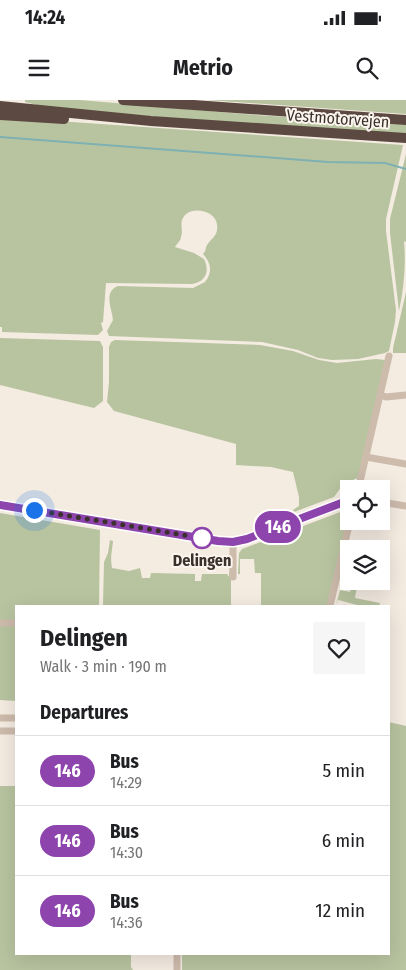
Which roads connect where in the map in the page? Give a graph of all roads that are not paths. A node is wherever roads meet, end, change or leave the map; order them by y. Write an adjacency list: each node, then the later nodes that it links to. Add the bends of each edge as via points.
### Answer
1 (123, 100): 4 (highway, Vestmotorvejen)
2 (0, 106): 5 (highway, Vestmotorvejen)
3 (0, 115): 5 (highway, via 127,124)
4 (406, 120)
5 (152, 121): 6 (highway, Vestmotorvejen)
6 (406, 138)
7 (389, 356): 9 (street)
8 (406, 395): 9 (street)
9 (380, 396): 10 (street)
10 (366, 457): 11 (street); 12 (street)
11 (406, 464)
12 (362, 480)
13 (390, 503): 16 (street)
14 (340, 504): 18 (street)
15 (0, 505): 18 (street)
16 (406, 506)
17 (348, 530): 20 (street)
18 (233, 542): 19 (street)
19 (233, 577)
20 (330, 605)
21 (0, 623): 22 (street)
22 (15, 623)
23 (0, 718): 24 (street)
24 (13, 718): 26 (street)
25 (0, 731): 26 (street)
26 (13, 731)
27 (177, 955): 28 (street)
28 (177, 970)

